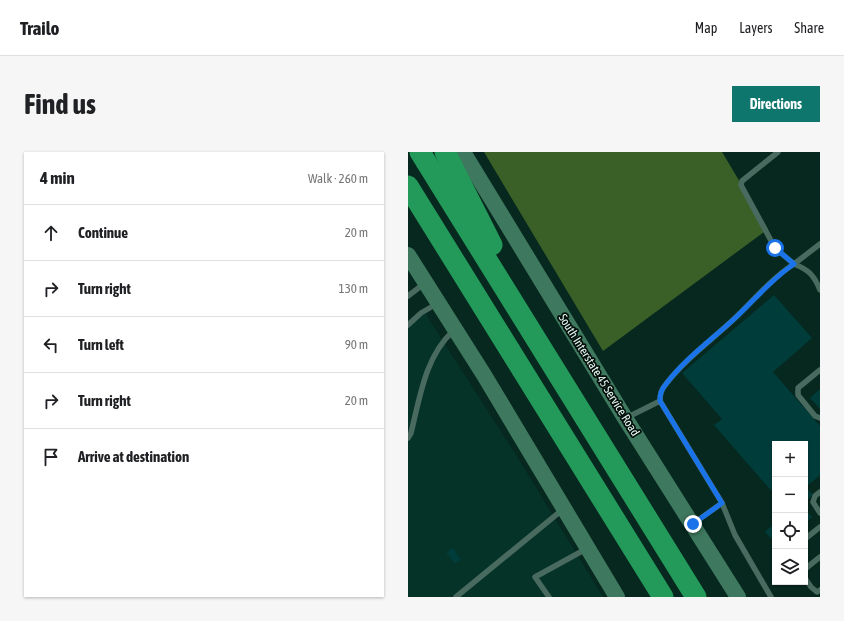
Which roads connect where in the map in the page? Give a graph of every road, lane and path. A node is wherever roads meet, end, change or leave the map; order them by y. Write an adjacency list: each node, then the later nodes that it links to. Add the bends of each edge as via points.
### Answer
1 (420, 152): 14 (highway)
2 (445, 152): 14 (highway, via 510,282)
3 (462, 152): 19 (main road, South Interstate 45 Service Road)
4 (778, 152): 8 (lane, via 742,181 741,185 775,248)
5 (408, 186): 37 (highway)
6 (820, 244): 8 (lane)
7 (408, 255): 10 (main road)
8 (794, 264): 9 (lane); 18 (lane, via 678,370 665,384 660,393)
9 (818, 278): 11 (lane)
10 (425, 282): 12 (lane); 13 (main road)
11 (820, 290)
12 (408, 296)
13 (438, 302): 15 (lane); 16 (main road)
14 (518, 310): 38 (highway)
15 (408, 325)
16 (455, 329): 21 (lane, via 443,340 423,381); 24 (main road)
17 (820, 370): 20 (lane, via 798,388 798,395 815,416)
18 (660, 401): 19 (lane); 23 (lane)
19 (625, 418): 26 (main road, South Interstate 45 Service Road)
20 (820, 418)
21 (408, 438)
22 (820, 492): 25 (lane, via 813,502)
23 (722, 503): 26 (lane); 40 (lane, via 735,535)
24 (564, 509): 29 (main road); 34 (lane)
25 (820, 514)
26 (693, 524): 39 (main road, South Interstate 45 Service Road)
27 (820, 527): 28 (lane)
28 (808, 537)
29 (588, 548): 35 (lane, via 535,577); 36 (main road)
30 (820, 557): 31 (lane)
31 (808, 567)
32 (808, 582): 33 (lane, via 817,592)
33 (820, 590)
34 (456, 597)
35 (549, 597)
36 (617, 597)
37 (663, 597)
38 (696, 597)
39 (738, 597)
40 (772, 597)

